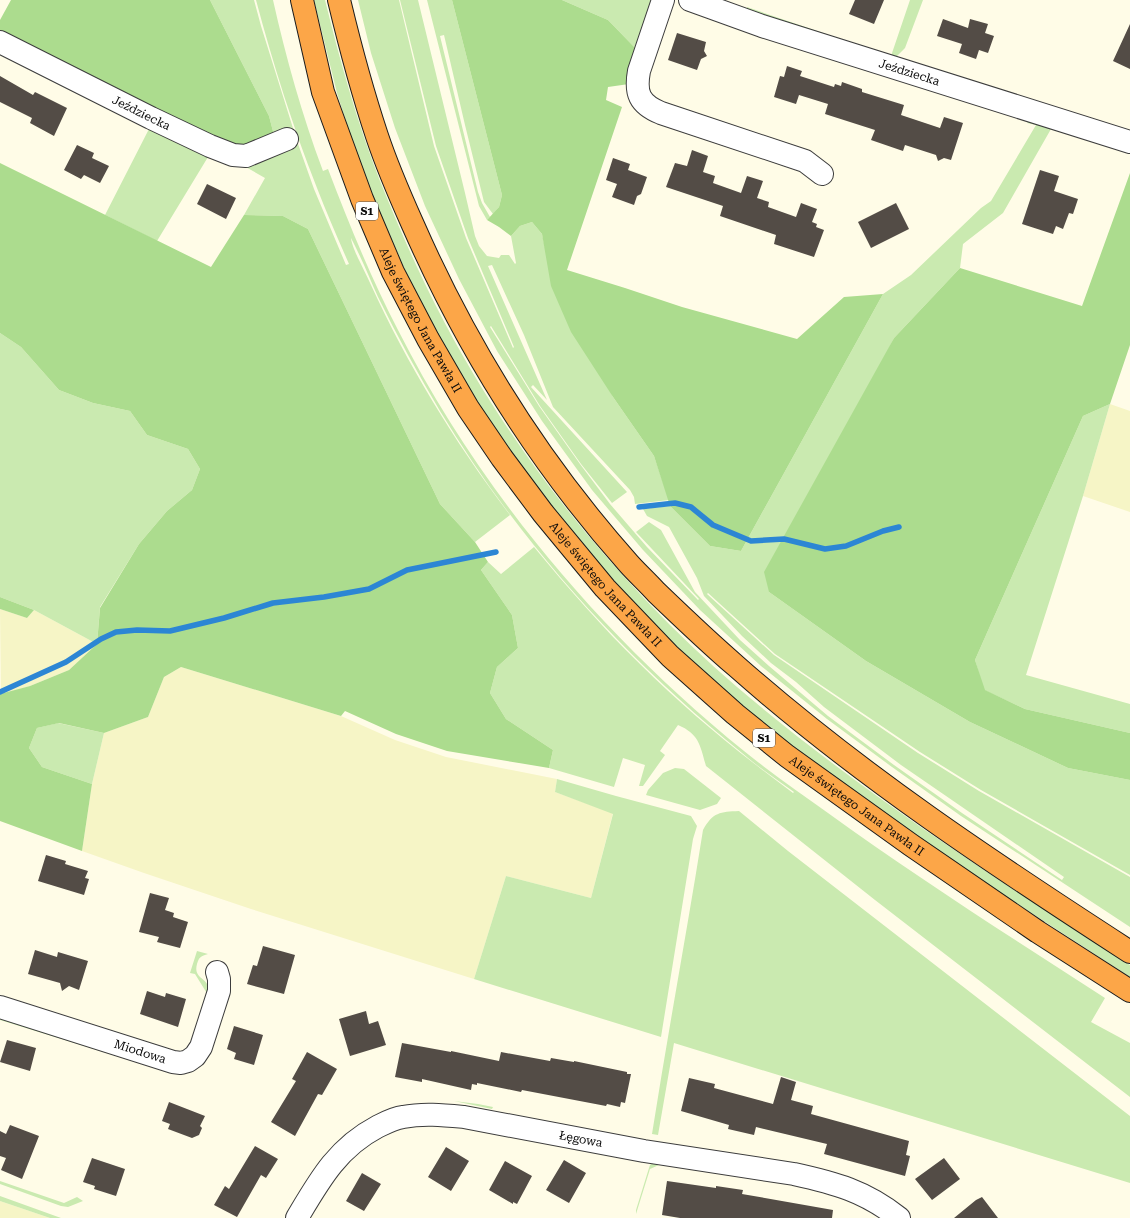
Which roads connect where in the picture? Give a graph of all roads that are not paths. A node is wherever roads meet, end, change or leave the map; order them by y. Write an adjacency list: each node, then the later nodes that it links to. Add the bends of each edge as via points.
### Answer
1 (302, 0): 11 (highway, Aleje świętego Jana Pawła II / S1, via 324,92 362,199 393,272 468,408 502,458 600,582 670,656 787,756 912,846)
2 (339, 0): 9 (highway, via 355,66 377,137 396,188 458,320 530,438 568,490 630,565 694,629 802,723 929,818)
3 (663, 0): 8 (street, via 639,71 637,88 646,105 651,109 805,161)
4 (690, 0): 7 (street, Jeździecka, via 762,26)
5 (0, 42): 6 (street, Jeździecka, via 151,118 232,155 246,156)
6 (287, 139)
7 (1130, 142)
8 (822, 174)
9 (1130, 952)
10 (217, 972): 12 (street, Miodowa, via 219,991 201,1047 195,1056 181,1063)
11 (1130, 991)
12 (0, 1007)
13 (297, 1218): 14 (street, Łęgowa, via 326,1173 353,1142 384,1123 401,1117 440,1114 818,1179 858,1192)
14 (899, 1218)

